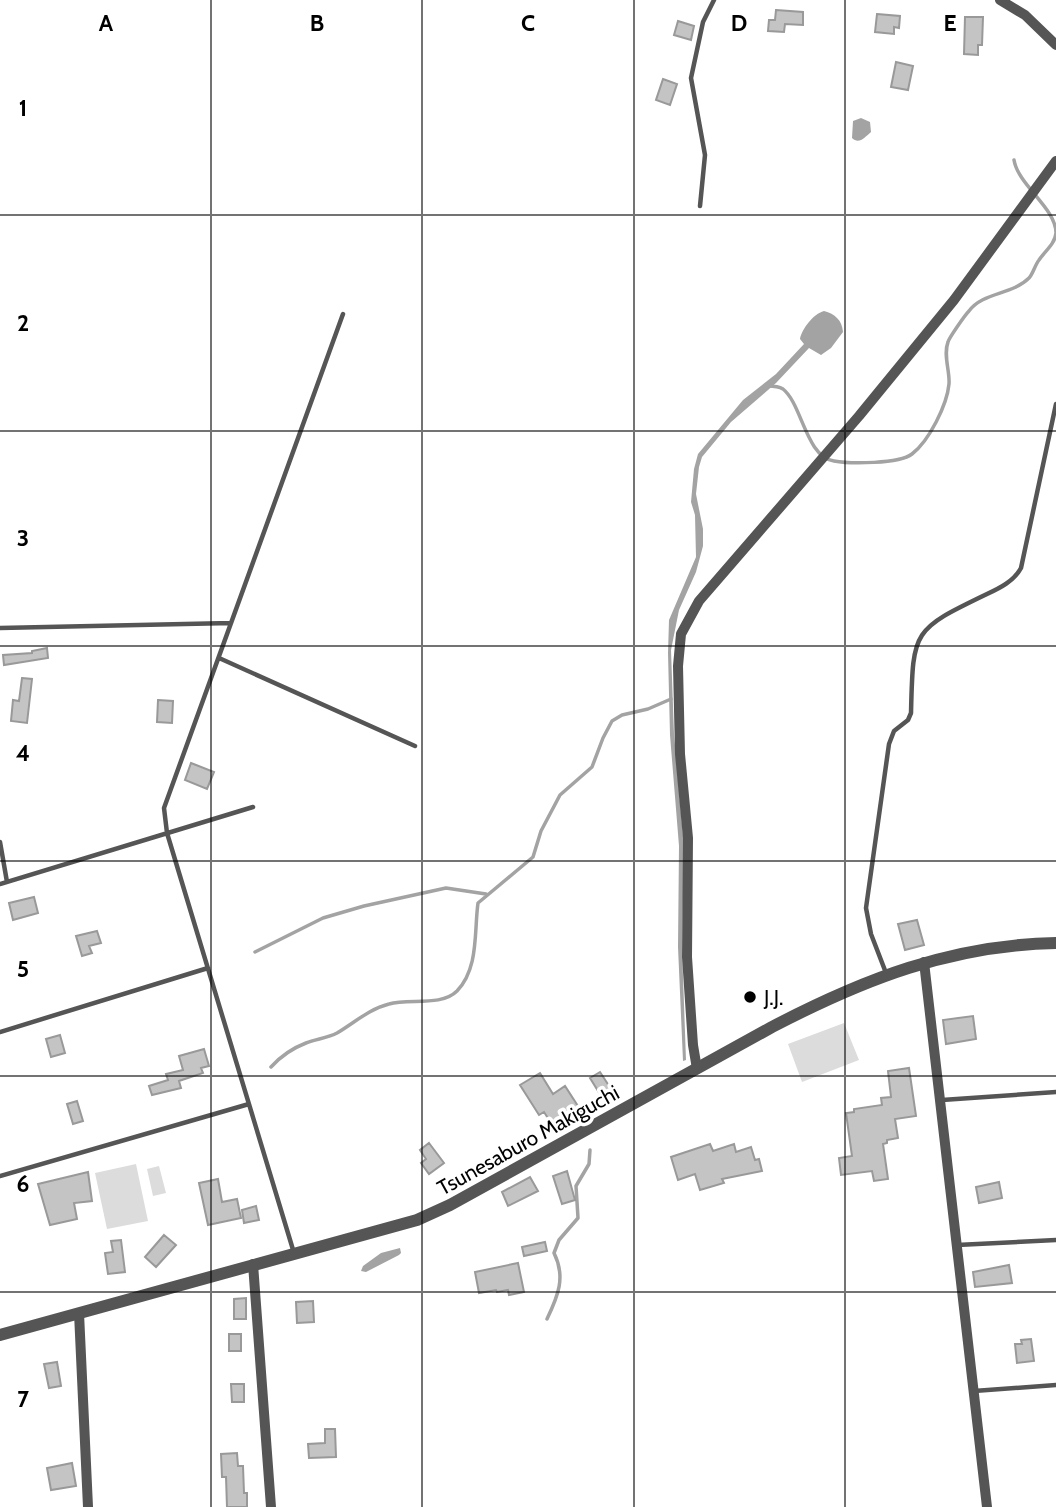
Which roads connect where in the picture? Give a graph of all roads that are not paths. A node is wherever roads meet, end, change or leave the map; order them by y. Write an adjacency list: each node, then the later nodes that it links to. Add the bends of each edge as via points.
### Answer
1 (714, 0): 5 (lane, via 703,22 691,78 705,155)
2 (1000, 0): 3 (street, via 1025,15)
3 (1056, 45)
4 (1056, 161): 22 (street, via 954,300 699,601 681,634 678,666 688,838 687,957)
5 (700, 205)
6 (343, 314): 8 (lane)
7 (1056, 404): 20 (lane, via 1018,574 947,613 918,638 912,661 911,713 894,731 886,760 866,908)
8 (231, 623): 9 (lane); 10 (lane)
9 (0, 628)
10 (219, 658): 11 (lane); 13 (lane, via 164,807)
11 (415, 746)
12 (253, 807): 13 (lane)
13 (167, 833): 15 (lane); 19 (lane)
14 (0, 842): 15 (lane)
15 (7, 882): 16 (lane)
16 (0, 884)
17 (1056, 943): 18 (street, Tsunesaburo Makiguchi, via 976,949)
18 (924, 962): 20 (street, Tsunesaburo Makiguchi); 24 (street)
19 (208, 968): 21 (lane); 25 (lane)
20 (887, 975): 22 (street, Tsunesaburo Makiguchi, via 794,1015)
21 (0, 1032)
22 (697, 1069): 29 (street, Tsunesaburo Makiguchi, via 442,1209 397,1227)
23 (1056, 1092): 24 (lane)
24 (940, 1100): 28 (street)
25 (249, 1104): 26 (lane); 29 (lane)
26 (0, 1176)
27 (1056, 1240): 28 (lane)
28 (957, 1245): 34 (street)
29 (295, 1254): 30 (street, Tsunesaburo Makiguchi)
30 (253, 1264): 31 (street, Tsunesaburo Makiguchi); 36 (street)
31 (79, 1313): 32 (street, Tsunesaburo Makiguchi); 35 (street)
32 (0, 1335)
33 (1056, 1385): 34 (lane)
34 (974, 1391): 37 (street)
35 (88, 1507)
36 (271, 1507)
37 (987, 1507)

